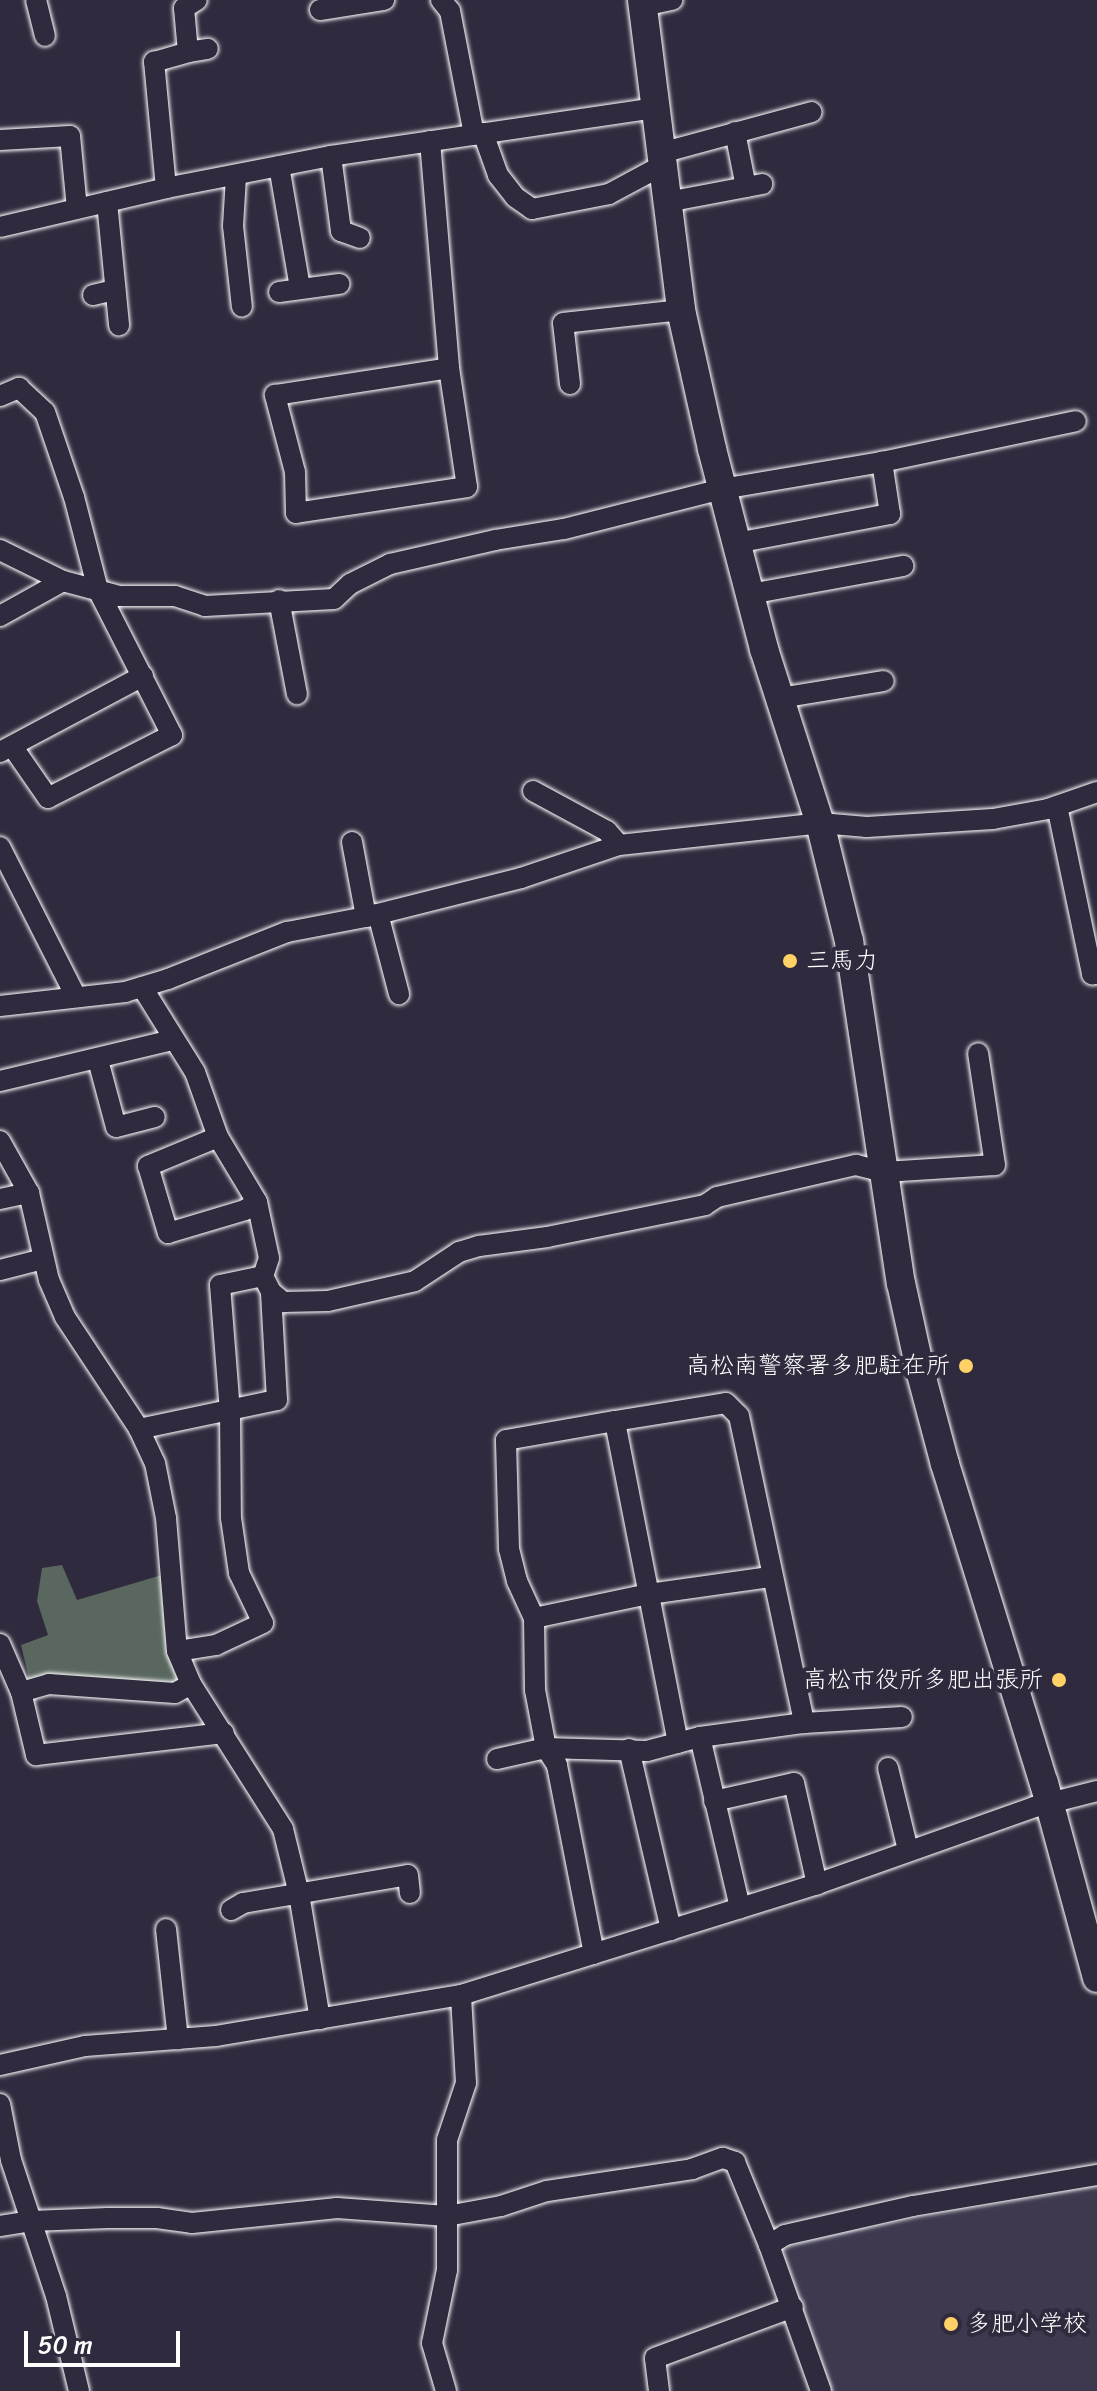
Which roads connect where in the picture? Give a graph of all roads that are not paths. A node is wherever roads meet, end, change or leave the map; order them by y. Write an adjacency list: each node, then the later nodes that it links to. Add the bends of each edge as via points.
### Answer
1 (36, 0): 8 (street)
2 (197, 0): 19 (street, via 184,8 198,51 145,64)
3 (384, 0): 7 (street)
4 (441, 0): 12 (street, via 450,11)
5 (672, 0): 6 (street)
6 (643, 3): 9 (street)
7 (320, 10)
8 (45, 36)
9 (656, 108): 12 (street); 16 (street)
10 (812, 112): 11 (street)
11 (735, 132): 16 (street); 21 (street, via 754,185)
12 (479, 134): 14 (street); 16 (street, via 498,175 532,209 609,194)
13 (0, 140): 22 (street, via 70,136)
14 (430, 141): 15 (street); 31 (street)
15 (331, 156): 17 (street); 24 (street, via 341,231)
16 (662, 159): 21 (street)
17 (279, 166): 18 (street); 25 (street, via 289,290)
18 (236, 177): 19 (street); 28 (street, via 233,226)
19 (166, 188): 20 (street)
20 (107, 202): 22 (street); 26 (street)
21 (667, 202): 29 (street)
22 (77, 209): 23 (street)
23 (0, 227)
24 (360, 238)
25 (339, 284)
26 (115, 290): 27 (street); 30 (street)
27 (93, 295)
28 (242, 307)
29 (681, 310): 32 (street, via 563,323); 36 (street)
30 (119, 325)
31 (449, 368): 31 (street, via 467,487 296,513 295,472 275,395)
32 (570, 384)
33 (0, 396): 41 (street, via 19,388 45,412)
34 (1076, 421): 35 (street)
35 (882, 462): 36 (street); 37 (street, via 890,514)
36 (722, 489): 37 (street); 43 (street, via 564,529 390,564 350,584 334,599)
37 (736, 543): 42 (street)
38 (0, 550): 40 (street)
39 (903, 566): 42 (street)
40 (63, 581): 41 (street); 44 (street)
41 (98, 590): 43 (street, via 119,596 175,596 205,606); 45 (street)
42 (750, 594): 48 (street)
43 (279, 600): 47 (street)
44 (0, 616)
45 (143, 676): 49 (street); 49 (street, via 172,735 48,798)
46 (884, 681): 48 (street)
47 (297, 694)
48 (780, 698): 53 (street)
49 (6, 749)
50 (533, 791): 55 (street, via 607,831)
51 (1097, 792): 52 (street)
52 (1057, 806): 53 (street, via 993,819 867,827); 58 (street, via 1092,974)
53 (820, 823): 55 (street); 70 (street, via 849,941)
54 (352, 842): 57 (street)
55 (619, 845): 57 (street, via 521,878)
56 (0, 847): 61 (street)
57 (372, 915): 59 (street, via 287,932); 60 (street)
58 (1097, 974)
59 (142, 987): 61 (street); 63 (street)
60 (399, 994)
61 (76, 997): 62 (street)
62 (0, 1006)
63 (172, 1040): 65 (street); 68 (street, via 195,1072)
64 (978, 1053): 70 (street, via 995,1165)
65 (98, 1060): 66 (street); 67 (street, via 116,1127)
66 (0, 1081)
67 (155, 1117)
68 (218, 1137): 73 (street); 73 (street, via 148,1166 168,1233)
69 (0, 1141): 71 (street)
70 (884, 1172): 76 (street, via 856,1165 717,1197 705,1205 479,1246 459,1252 415,1281 328,1301 283,1302); 98 (street, via 921,1374)
71 (29, 1193): 72 (street); 74 (street)
72 (0, 1199)
73 (257, 1202): 76 (street, via 269,1258)
74 (43, 1259): 75 (street); 79 (street, via 65,1317)
75 (0, 1270)
76 (267, 1284): 77 (street, via 277,1400); 77 (street, via 220,1285)
77 (230, 1411): 79 (street); 84 (street, via 231,1518 239,1573 263,1623 216,1645)
78 (615, 1421): 80 (street, via 726,1403 739,1416); 81 (street); 82 (street, via 506,1440 509,1549)
79 (139, 1429): 84 (street, via 155,1463 166,1518)
80 (770, 1577): 81 (street); 88 (street)
81 (649, 1594): 82 (street); 91 (street)
82 (534, 1618): 92 (street, via 535,1690)
83 (0, 1644): 86 (street)
84 (177, 1651): 85 (street)
85 (191, 1684): 86 (street, via 175,1693 49,1684); 89 (street)
86 (21, 1692): 89 (street, via 36,1755)
87 (902, 1717): 88 (street)
88 (804, 1723): 90 (street)
89 (224, 1733): 102 (street, via 283,1829)
90 (700, 1737): 91 (street); 97 (street)
91 (678, 1743): 93 (street, via 647,1751)
92 (546, 1748): 93 (street); 94 (street); 107 (street, via 557,1765)
93 (629, 1749): 106 (street)
94 (497, 1759)
95 (888, 1768): 99 (street)
96 (1097, 1791): 98 (street)
97 (714, 1801): 100 (street, via 794,1783); 103 (street)
98 (1050, 1803): 99 (street); 108 (street)
99 (908, 1850): 100 (street)
100 (817, 1884): 103 (street)
101 (410, 1893): 102 (street, via 408,1875)
102 (299, 1894): 104 (street, via 243,1903); 110 (street)
103 (740, 1908): 106 (street)
104 (231, 1910)
105 (166, 1929): 111 (street)
106 (671, 1930): 107 (street)
107 (594, 1954): 109 (street)
108 (1097, 1978)
109 (461, 1995): 110 (street); 115 (street, via 466,2083 447,2140)
110 (320, 2019): 111 (street)
111 (178, 2039): 112 (street, via 85,2046)
112 (0, 2065)
113 (0, 2104): 116 (street)
114 (1097, 2175): 118 (street, via 913,2206 785,2235)
115 (447, 2216): 116 (street, via 337,2208 192,2223 157,2218); 118 (street, via 547,2191 692,2169 723,2158 735,2162); 121 (street, via 447,2270 432,2343)
116 (31, 2221): 117 (street); 120 (street)
117 (0, 2226)
118 (769, 2245): 119 (street)
119 (793, 2307): 122 (street, via 655,2358); 123 (street)
120 (79, 2391)
121 (446, 2391)
122 (659, 2391)
123 (821, 2391)

